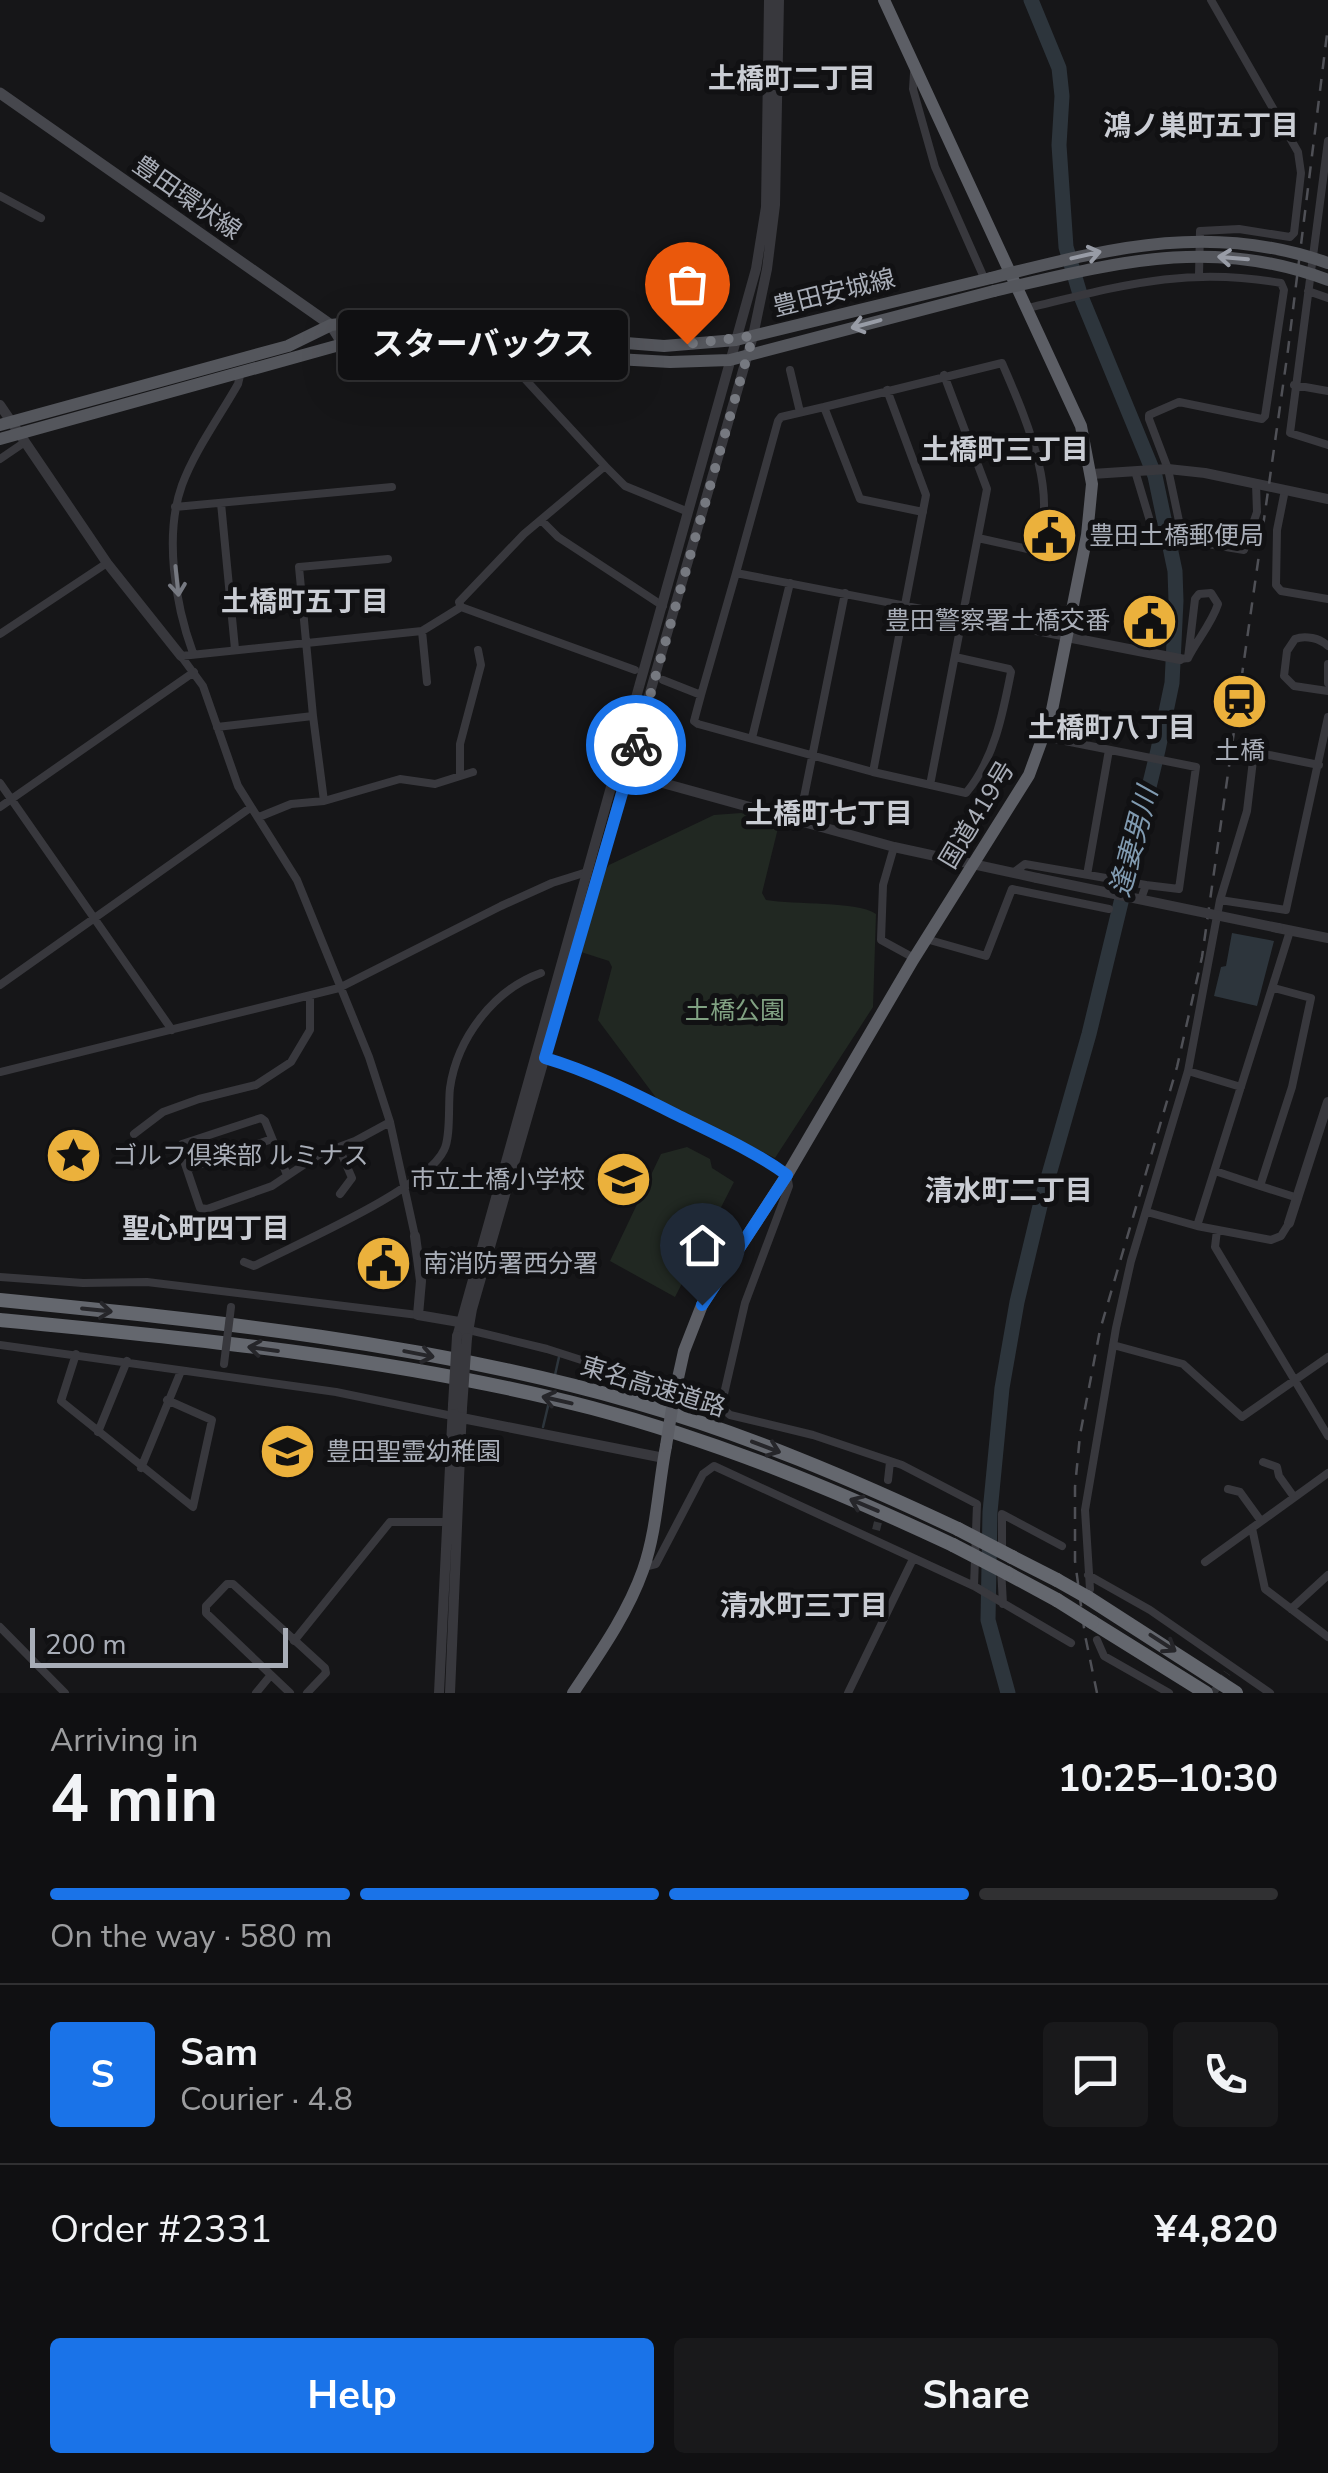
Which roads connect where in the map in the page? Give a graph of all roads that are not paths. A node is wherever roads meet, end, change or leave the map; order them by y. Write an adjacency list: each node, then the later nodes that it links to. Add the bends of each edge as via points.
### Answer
1 (769, 0): 21 (street, via 766,207)
2 (779, 0): 20 (street, via 775,205)
3 (884, 0): 5 (highway, 国道419号)
4 (1211, 0): 13 (street, via 1298,152 1301,173 1294,233 1200,231)
5 (915, 68): 15 (street, via 913,89 936,167); 18 (highway, 国道419号)
6 (0, 93): 19 (main road, 豊田環状線)
7 (1328, 142): 10 (street)
8 (0, 196): 9 (street)
9 (41, 218)
10 (1314, 240): 11 (street); 16 (street)
11 (1328, 240)
12 (1328, 263): 15 (main road, 豊田安城線, one-way to 12, bridge, via 1157,242 1225,242)
13 (1200, 275): 18 (street, via 1133,282); 40 (street, via 1283,286 1273,370 1262,419 1179,402 1149,415)
14 (1328, 280): 15 (main road, 豊田安城線, one-way to 15, bridge, via 1244,258 1151,257)
15 (990, 283): 20 (main road, 豊田安城線); 24 (main road, 豊田安城線, one-way to 24)
16 (1308, 291): 17 (street); 29 (street)
17 (1328, 298)
18 (1028, 308): 42 (highway, 国道419号, via 1080,426)
19 (332, 326): 21 (main road, 豊田安城線, via 357,322 664,346); 22 (main road, 豊田環状線); 35 (main road, 豊田安城線, via 288,346)
20 (753, 336): 21 (main road, 豊田安城線); 24 (street)
21 (736, 340): 25 (street)
22 (343, 344): 23 (main road, 豊田安城線); 27 (main road, 豊田安城線)
23 (500, 353): 25 (main road, 豊田安城線); 39 (street)
24 (746, 357): 25 (main road, 豊田安城線); 92 (street)
25 (730, 360): 49 (street)
26 (790, 370): 34 (street)
27 (241, 372): 35 (main road, 豊田安城線); 48 (street)
28 (944, 375): 30 (street); 53 (street, via 988,488); 53 (street, via 1002,362 1038,458 1043,505 1035,548)
29 (1294, 385): 31 (street); 37 (street, via 1290,434)
30 (887, 390): 33 (street); 50 (street, via 926,490)
31 (1328, 391)
32 (0, 405): 35 (street)
33 (824, 407): 34 (street); 50 (street, via 860,499)
34 (800, 412): 56 (street, via 778,421)
35 (14, 430): 36 (main road, 豊田安城線); 38 (street); 55 (street)
36 (0, 439)
37 (1328, 445)
38 (0, 460)
39 (604, 466): 49 (street, via 625,486); 51 (street)
40 (1168, 470): 41 (street); 43 (street); 43 (street, via 1188,543 1246,548 1257,512)
41 (1138, 471): 42 (street); 52 (street, via 1156,541)
42 (1092, 474): 52 (highway, 国道419号)
43 (1256, 484): 45 (street)
44 (392, 486): 47 (street)
45 (1285, 490): 46 (street); 59 (street, via 1276,585)
46 (1328, 499)
47 (221, 503): 48 (street); 69 (street)
48 (175, 507): 71 (street, one-way to 71)
49 (686, 512): 61 (street)
50 (923, 512): 60 (street)
51 (541, 520): 61 (street); 62 (street, via 464,595)
52 (1088, 527): 66 (highway, 国道419号)
53 (978, 538): 63 (street)
54 (388, 559): 67 (street, via 299,567)
55 (107, 562): 65 (street); 71 (street)
56 (736, 573): 57 (street); 82 (street)
57 (790, 583): 58 (street); 87 (street)
58 (845, 592): 60 (street); 89 (street)
59 (1328, 599)
60 (904, 604): 63 (street); 93 (street)
61 (663, 606): 92 (street)
62 (462, 607): 64 (street); 75 (street)
63 (962, 616): 66 (street); 72 (street)
64 (422, 632): 67 (street); 79 (street)
65 (0, 634)
66 (1067, 637): 73 (street); 86 (highway, 国道419号)
67 (307, 643): 69 (street); 83 (street)
68 (1328, 646): 80 (street, via 1303,637 1287,651 1284,676)
69 (235, 649): 71 (street)
70 (478, 650): 94 (street)
71 (187, 654): 76 (street)
72 (955, 657): 96 (street); 96 (street, via 1011,672 1000,727 969,791)
73 (1184, 658): 73 (street, via 1194,599 1211,593 1216,612)
74 (1328, 664): 78 (street)
75 (635, 670)
76 (194, 672): 85 (street); 99 (street)
77 (663, 680): 82 (street)
78 (1327, 680): 80 (street)
79 (427, 682)
80 (1310, 688): 81 (street)
81 (1328, 691)
82 (700, 695): 87 (street, via 694,722)
83 (313, 716): 85 (street); 100 (street)
84 (1328, 717): 90 (street)
85 (218, 727): 102 (street)
86 (1045, 736): 88 (street); 106 (highway, 国道419号)
87 (752, 738): 89 (street)
88 (1109, 750): 109 (street); 110 (street, via 1196,767 1179,890)
89 (814, 755): 93 (street); 104 (street)
90 (1319, 765): 97 (street); 112 (street, via 1254,752 1247,812)
91 (473, 772): 94 (street)
92 (623, 772): 104 (street); 107 (street); 125 (street)
93 (873, 772): 96 (street)
94 (460, 774): 100 (street, via 435,784 400,778)
95 (0, 783): 99 (street)
96 (930, 786)
97 (1314, 792): 98 (street); 112 (street, via 1286,910)
98 (1328, 795)
99 (11, 799): 101 (street); 114 (street)
100 (324, 801): 103 (street, via 290,804)
101 (0, 807)
102 (250, 808): 103 (street); 114 (street)
103 (259, 817): 121 (street, via 297,880)
104 (799, 822): 105 (street)
105 (894, 847): 106 (street); 118 (street, via 881,940)
106 (974, 864): 108 (street); 117 (highway, 国道419号)
107 (587, 872): 121 (street, via 501,906); 153 (street)
108 (1013, 873): 109 (street, via 1026,864); 115 (street, bridge)
109 (1086, 875): 110 (street)
110 (1144, 885): 111 (street)
111 (1142, 896)
112 (1220, 900): 126 (street)
113 (1109, 909): 117 (street, via 1012,890 986,956)
114 (93, 920): 120 (street); 124 (street)
115 (1284, 929): 116 (street); 122 (street)
116 (1328, 938)
117 (926, 939): 118 (highway, 国道419号)
118 (914, 958): 136 (highway, 国道419号)
119 (541, 972): 139 (street, via 490,1006 464,1038 450,1085 444,1150)
120 (0, 985)
121 (340, 988): 123 (street); 130 (street)
122 (1274, 988): 128 (street); 138 (street, via 1310,998 1292,1087)
123 (310, 997): 124 (street); 131 (street, via 310,1030 291,1062 256,1085 163,1112)
124 (172, 1030): 127 (street)
125 (545, 1058): 136 (street, via 691,1122); 153 (street)
126 (1188, 1071): 128 (street); 142 (street)
127 (0, 1072)
128 (1241, 1087): 135 (street)
129 (1328, 1104): 141 (street)
130 (390, 1122): 133 (street); 139 (street)
131 (134, 1134)
132 (272, 1139): 134 (street); 134 (street, via 260,1118 182,1144); 137 (street)
133 (339, 1148): 137 (street); 140 (street, via 352,1178)
134 (187, 1169): 137 (street, via 200,1208 207,1209)
135 (1215, 1171): 138 (street); 144 (street)
136 (787, 1175): 162 (highway, 国道419号, via 702,1305); 168 (street, via 789,1186 745,1303 721,1407)
137 (287, 1176)
138 (1260, 1186): 141 (street)
139 (404, 1190): 146 (street); 147 (street, via 254,1266)
140 (340, 1194)
141 (1298, 1198): 143 (street)
142 (1147, 1212): 144 (street); 155 (street)
143 (1289, 1222): 145 (street, via 1270,1240)
144 (1197, 1226): 145 (street)
145 (1217, 1230): 161 (street, via 1214,1247)
146 (416, 1236): 151 (street)
147 (244, 1262)
148 (0, 1277): 149 (street)
149 (234, 1292): 151 (street); 160 (street, bridge)
150 (0, 1300): 186 (highway, 東名高速道路, one-way to 186, bridge, via 363,1343 638,1403 894,1499)
151 (418, 1315): 153 (street)
152 (0, 1320): 204 (highway, 東名高速道路, one-way to 152, bridge, via 1056,1600 888,1514 633,1420 360,1362)
153 (462, 1333): 162 (street, via 547,1349); 164 (street, bridge)
154 (0, 1344): 156 (street)
155 (1113, 1344): 161 (street, via 1183,1364 1242,1417); 183 (street, via 1088,1477)
156 (76, 1354): 158 (street); 165 (street, via 60,1400)
157 (1328, 1357): 161 (street)
158 (126, 1361): 159 (street); 165 (street)
159 (180, 1371): 160 (street); 163 (street)
160 (222, 1378): 164 (street)
161 (1296, 1381): 166 (street)
162 (675, 1393): 167 (highway, 国道419号, bridge)
163 (167, 1400): 170 (street); 170 (street, via 212,1420 196,1505 190,1508)
164 (458, 1412): 167 (street); 175 (street); 200 (street)
165 (98, 1432): 170 (street)
166 (1328, 1436)
167 (665, 1452): 182 (highway, 国道419号)
168 (890, 1462): 172 (street); 185 (street, via 977,1504)
169 (1263, 1462): 174 (street, via 1277,1467)
170 (141, 1468)
171 (1328, 1472): 174 (street)
172 (888, 1480)
173 (1228, 1488): 176 (street, via 1240,1492)
174 (1294, 1498): 176 (street)
175 (448, 1522): 192 (street, via 390,1522); 199 (street)
176 (1256, 1524): 181 (street); 188 (street, via 1265,1589)
177 (876, 1530): 178 (street)
178 (874, 1541): 180 (street); 182 (street, via 714,1466 702,1474 656,1564)
179 (1062, 1546): 187 (street, via 1002,1514)
180 (913, 1558): 185 (street); 202 (street)
181 (1205, 1562)
182 (644, 1567): 201 (highway, 国道419号)
183 (1088, 1574): 186 (street); 206 (street)
184 (1328, 1575): 188 (street)
185 (975, 1587): 187 (street)
186 (1089, 1593): 205 (highway, 東名高速道路, one-way to 205)
187 (1001, 1602): 193 (street)
188 (1291, 1610): 190 (street)
189 (0, 1627): 195 (street)
190 (1328, 1637)
191 (1097, 1640): 203 (street, via 1104,1656)
192 (294, 1641): 194 (street, via 233,1584 206,1606); 198 (street, via 326,1670)
193 (1071, 1644)
194 (270, 1676): 196 (street); 197 (street)
195 (65, 1693)
196 (256, 1693)
197 (290, 1693)
198 (307, 1693)
199 (440, 1693)
200 (450, 1693)
201 (572, 1693)
202 (848, 1693)
203 (1169, 1693)
204 (1206, 1693)
205 (1236, 1693)
206 (1270, 1693)

